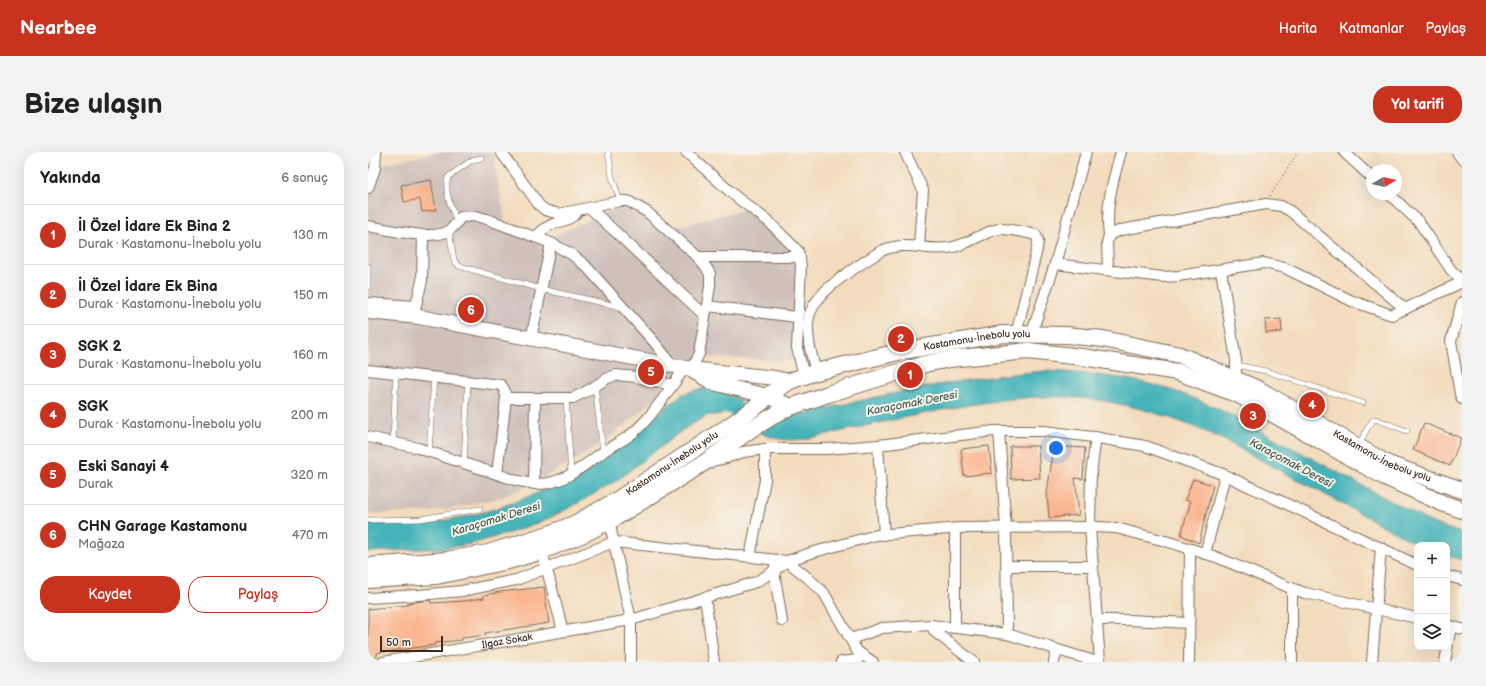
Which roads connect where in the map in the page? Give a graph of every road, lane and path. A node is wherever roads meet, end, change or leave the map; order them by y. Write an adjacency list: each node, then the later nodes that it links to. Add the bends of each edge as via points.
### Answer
1 (376, 152): 14 (street, via 375,168)
2 (501, 152): 19 (street, via 545,210 559,214)
3 (608, 152): 16 (lane, via 612,177)
4 (686, 152): 29 (street, via 735,196 768,221 794,246)
5 (905, 152): 27 (street, via 923,190)
6 (1086, 152): 30 (street)
7 (1121, 152): 24 (street, via 1109,199)
8 (1298, 152): 17 (path)
9 (1344, 152): 13 (street)
10 (1457, 152): 12 (street)
11 (482, 158): 20 (lane, via 472,160 448,177 448,196)
12 (1462, 160)
13 (1366, 172)
14 (368, 188)
15 (1395, 200): 34 (street, via 1419,222)
16 (620, 201): 18 (street); 28 (street, via 628,201 647,212)
17 (1266, 204): 24 (street, via 1121,230); 40 (street, via 1281,206 1290,211)
18 (590, 208): 19 (street); 42 (street)
19 (578, 210): 25 (street, via 569,219 551,225)
20 (457, 222): 22 (street); 25 (street, via 461,217 475,216)
21 (368, 226): 23 (street)
22 (449, 231): 23 (street); 36 (lane, via 454,260 459,266)
23 (423, 235): 41 (street, via 422,281)
24 (1109, 235): 32 (street)
25 (535, 237): 26 (street)
26 (551, 243): 36 (street); 39 (street, via 584,265)
27 (919, 246): 45 (street, via 959,246 1000,229 1036,235 1038,249); 52 (street, via 888,247 880,251 827,289 815,302 810,311)
28 (698, 257): 29 (street); 42 (street, via 710,274)
29 (800, 257): 44 (street)
30 (1056, 264): 32 (street); 45 (street)
31 (368, 266): 35 (lane)
32 (1108, 269): 33 (street, via 1162,277)
33 (1221, 270): 40 (street, via 1264,263 1285,268 1352,301 1392,315); 50 (street)
34 (1462, 282): 40 (street)
35 (368, 287)
36 (542, 289): 39 (lane); 46 (street)
37 (1462, 302): 62 (street, via 1451,341)
38 (368, 303): 41 (street)
39 (624, 308): 48 (street, via 655,343)
40 (1405, 309)
41 (415, 311): 43 (main road); 46 (main road)
42 (706, 311): 44 (street); 48 (street, via 699,354)
43 (368, 312)
44 (797, 317): 52 (street, via 796,348)
45 (1024, 335): 47 (main road, Kastamonu-İnebolu yolu, via 1003,334); 50 (main road, Kastamonu-İnebolu yolu, via 1067,335 1103,339 1180,355)
46 (531, 339): 48 (main road)
47 (864, 360): 52 (main road, Kastamonu-İnebolu yolu); 55 (main road)
48 (683, 368): 52 (main road, via 775,378); 56 (street); 63 (main road, via 713,383)
49 (368, 370): 51 (street)
50 (1236, 372): 64 (lane, via 1266,371); 72 (main road, Kastamonu-İnebolu yolu, via 1258,389)
51 (396, 373): 53 (street); 70 (lane)
52 (808, 375): 58 (main road, via 828,375); 63 (main road, Kastamonu-İnebolu yolu)
53 (434, 377): 54 (street); 74 (lane)
54 (468, 381): 59 (street, via 501,385); 77 (lane)
55 (870, 381): 58 (main road); 84 (main road, via 950,359 1028,351 1178,372 1239,395 1383,476)
56 (673, 385): 57 (street, via 621,375 608,378); 75 (street, via 642,425 630,436)
57 (595, 386): 61 (street); 75 (lane)
58 (828, 394): 65 (main road)
59 (506, 398): 60 (street); 78 (street)
60 (535, 398): 61 (street); 81 (street)
61 (566, 399): 79 (lane)
62 (1462, 399)
63 (764, 400): 65 (main road); 85 (main road, Kastamonu-İnebolu yolu)
64 (1363, 403)
65 (785, 409): 76 (main road)
66 (998, 431): 69 (street, via 1044,431); 71 (street); 88 (street)
67 (1407, 431): 72 (lane, via 1374,419)
68 (368, 437): 70 (street)
69 (1096, 437): 80 (street, via 1145,446); 87 (street, via 1091,474)
70 (393, 442): 74 (street)
71 (878, 444): 73 (street); 90 (street)
72 (1358, 447): 82 (main road, Kastamonu-İnebolu yolu, via 1388,464)
73 (765, 449): 76 (street); 96 (street, via 765,480)
74 (429, 452): 77 (street)
75 (603, 452): 79 (street)
76 (707, 461): 85 (main road)
77 (464, 463): 78 (street)
78 (497, 474): 81 (street)
79 (571, 474): 81 (street, via 548,484)
80 (1225, 475): 92 (street); 95 (street)
81 (534, 484)
82 (1462, 490)
83 (480, 509): 86 (lane, via 420,519)
84 (1462, 510)
85 (608, 514): 91 (street); 94 (main road, via 581,535); 100 (main road, Kastamonu-İnebolu yolu, via 488,553 447,560)
86 (368, 520)
87 (1090, 527): 88 (street); 93 (street, via 1130,531); 102 (street)
88 (1006, 528): 89 (street); 101 (street)
89 (955, 529): 90 (street); 119 (street)
90 (884, 535): 98 (street)
91 (614, 542): 96 (street); 103 (street); 113 (street)
92 (1381, 548): 99 (street); 111 (street)
93 (1190, 549): 95 (street); 116 (street)
94 (542, 551): 103 (street); 106 (main road, via 508,562 437,576)
95 (1206, 554): 108 (street)
96 (750, 557): 97 (street)
97 (776, 560): 98 (street); 104 (street)
98 (786, 561): 104 (street, Ilgaz Sokak); 123 (street, via 824,593)
99 (1414, 564)
100 (368, 566)
101 (1006, 566): 102 (street); 122 (street)
102 (1093, 566): 114 (street)
103 (546, 568): 110 (street, via 516,580 462,591); 121 (street)
104 (774, 571): 109 (street, Ilgaz Sokak, via 756,582); 115 (street)
105 (1450, 577): 107 (street)
106 (368, 580)
107 (1462, 580)
108 (1292, 588): 111 (street); 137 (street)
109 (705, 597): 113 (street, Ilgaz Sokak); 129 (street)
110 (368, 598)
111 (1376, 609): 112 (street); 138 (street)
112 (1414, 617)
113 (631, 620): 121 (street, Ilgaz Sokak); 128 (street)
114 (1097, 620): 116 (street); 135 (street)
115 (782, 621)
116 (1189, 623): 136 (street)
117 (931, 625): 119 (street); 123 (street, via 882,628); 132 (street, via 935,632)
118 (1450, 626): 120 (street)
119 (955, 628): 122 (street)
120 (1462, 628)
121 (564, 631): 127 (street, Ilgaz Sokak)
122 (1007, 634): 124 (street)
123 (851, 639): 126 (street)
124 (1057, 650): 133 (street); 134 (street)
125 (1446, 650): 139 (street)
126 (857, 657): 130 (street); 131 (street)
127 (384, 662)
128 (631, 662)
129 (714, 662)
130 (841, 662)
131 (873, 662)
132 (974, 662)
133 (1054, 662)
134 (1097, 662)
135 (1100, 662)
136 (1189, 662)
137 (1292, 662)
138 (1372, 662)
139 (1445, 662)

